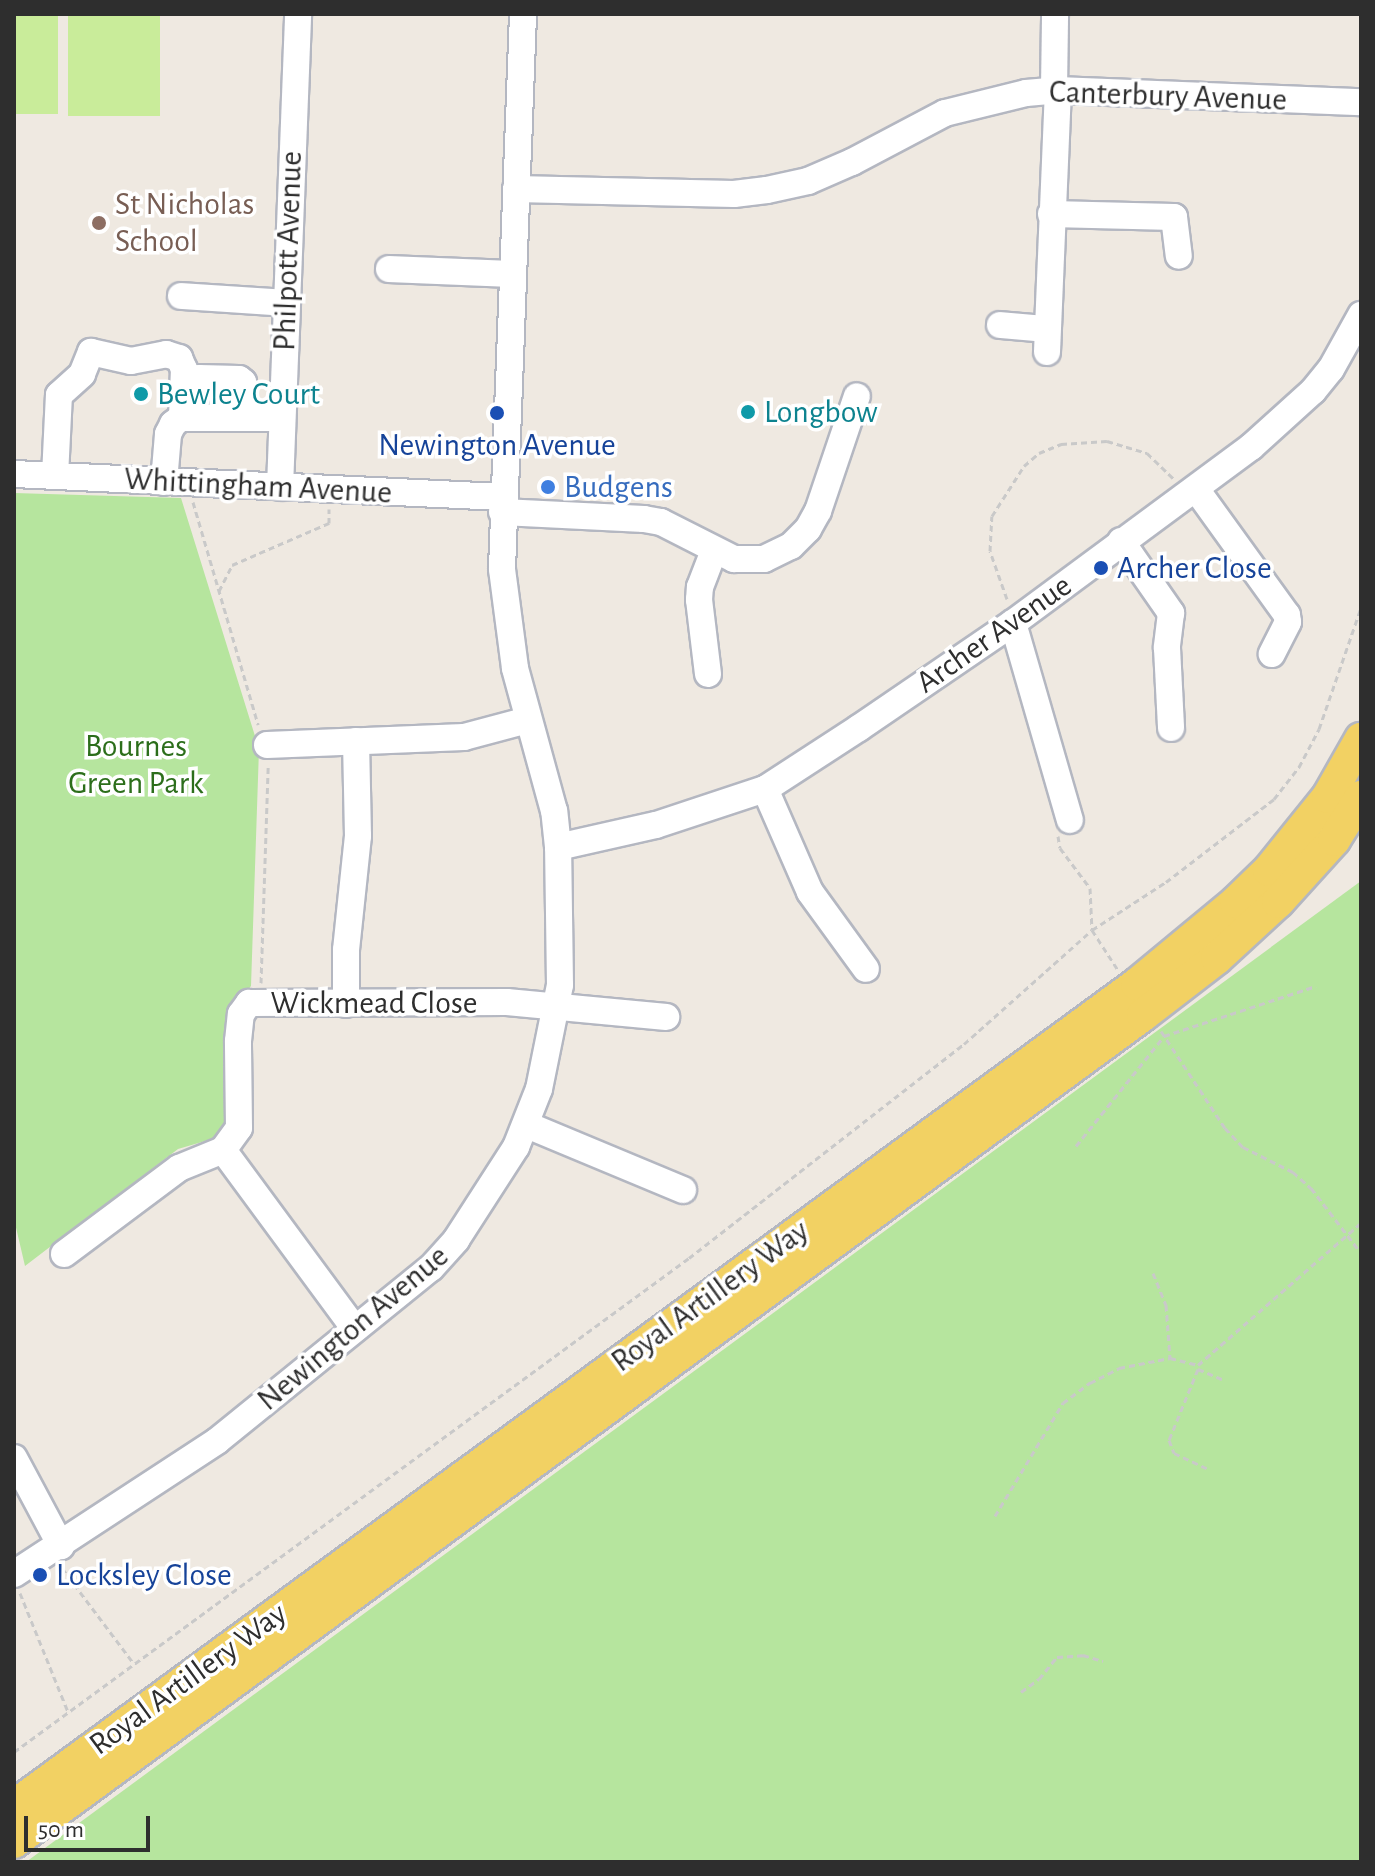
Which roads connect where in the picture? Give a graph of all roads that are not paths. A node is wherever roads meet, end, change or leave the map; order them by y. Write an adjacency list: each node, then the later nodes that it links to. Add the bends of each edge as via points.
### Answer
1 (298, 14): 12 (street, Philpott Avenue)
2 (523, 14): 6 (street, Newington Avenue)
3 (1055, 14): 4 (street)
4 (1056, 90): 5 (street, Canterbury Avenue); 6 (street, Canterbury Avenue, via 945,113 852,162 808,181 767,190 734,194); 7 (street)
5 (1361, 102)
6 (516, 189): 10 (street, Newington Avenue)
7 (1051, 214): 8 (street, via 1174,217); 14 (street, via 1047,340)
8 (1179, 256)
9 (389, 269): 10 (street)
10 (511, 274): 24 (street, Newington Avenue)
11 (181, 296): 12 (street)
12 (286, 303): 18 (street, Philpott Avenue)
13 (1361, 315): 23 (street, Archer Avenue, via 1313,391)
14 (1000, 325)
15 (857, 396): 26 (street, Whittingham Avenue, via 818,511 801,538 764,559 734,559)
16 (188, 416): 17 (street); 17 (street, via 202,377 242,380); 20 (street, via 179,358 166,354 131,361 91,352 82,374 59,395); 21 (street, via 173,424 168,434)
17 (242, 416): 18 (street)
18 (282, 418): 22 (street, Philpott Avenue)
19 (14, 474): 20 (street, Whittingham Avenue)
20 (55, 476): 21 (street, Whittingham Avenue)
21 (176, 483): 22 (street, Whittingham Avenue)
22 (280, 487): 24 (street, Whittingham Avenue)
23 (1192, 492): 25 (street, Archer Avenue); 28 (street, via 1287,615)
24 (502, 504): 26 (street, Whittingham Avenue, via 661,522); 30 (street, Newington Avenue, via 506,616)
25 (1121, 541): 27 (street, Archer Avenue); 31 (street, via 1171,613)
26 (714, 551): 29 (street, via 699,600)
27 (1016, 620): 35 (street, Archer Avenue); 37 (street)
28 (1272, 654)
29 (708, 674)
30 (528, 720): 33 (street, via 464,737); 38 (street, Newington Avenue, via 554,811)
31 (1171, 728)
32 (1361, 739): 51 (main road, Royal Artillery Way, via 1328,797 1269,870 1137,984)
33 (356, 741): 34 (street); 40 (street, via 358,836)
34 (267, 745)
35 (765, 789): 38 (street, Archer Avenue, via 656,825); 39 (street, via 802,879)
36 (1361, 797): 52 (main road, Royal Artillery Way, via 1334,840 1217,958)
37 (1070, 820)
38 (558, 847): 41 (street, Newington Avenue)
39 (866, 969)
40 (346, 1004): 41 (street, Wickmead Close); 44 (street, Wickmead Close, via 249,1003 241,1014 239,1128)
41 (559, 1006): 42 (street, Wickmead Close); 43 (street, Newington Avenue)
42 (666, 1017)
43 (527, 1125): 45 (street); 47 (street, Newington Avenue, via 456,1240 431,1268)
44 (223, 1150): 46 (street, via 179,1168); 47 (street)
45 (683, 1190)
46 (64, 1254)
47 (355, 1329): 49 (street, Newington Avenue, via 217,1441)
48 (14, 1458): 49 (street)
49 (56, 1550): 50 (street, Newington Avenue)
50 (17, 1583)
51 (14, 1806)
52 (14, 1842)

